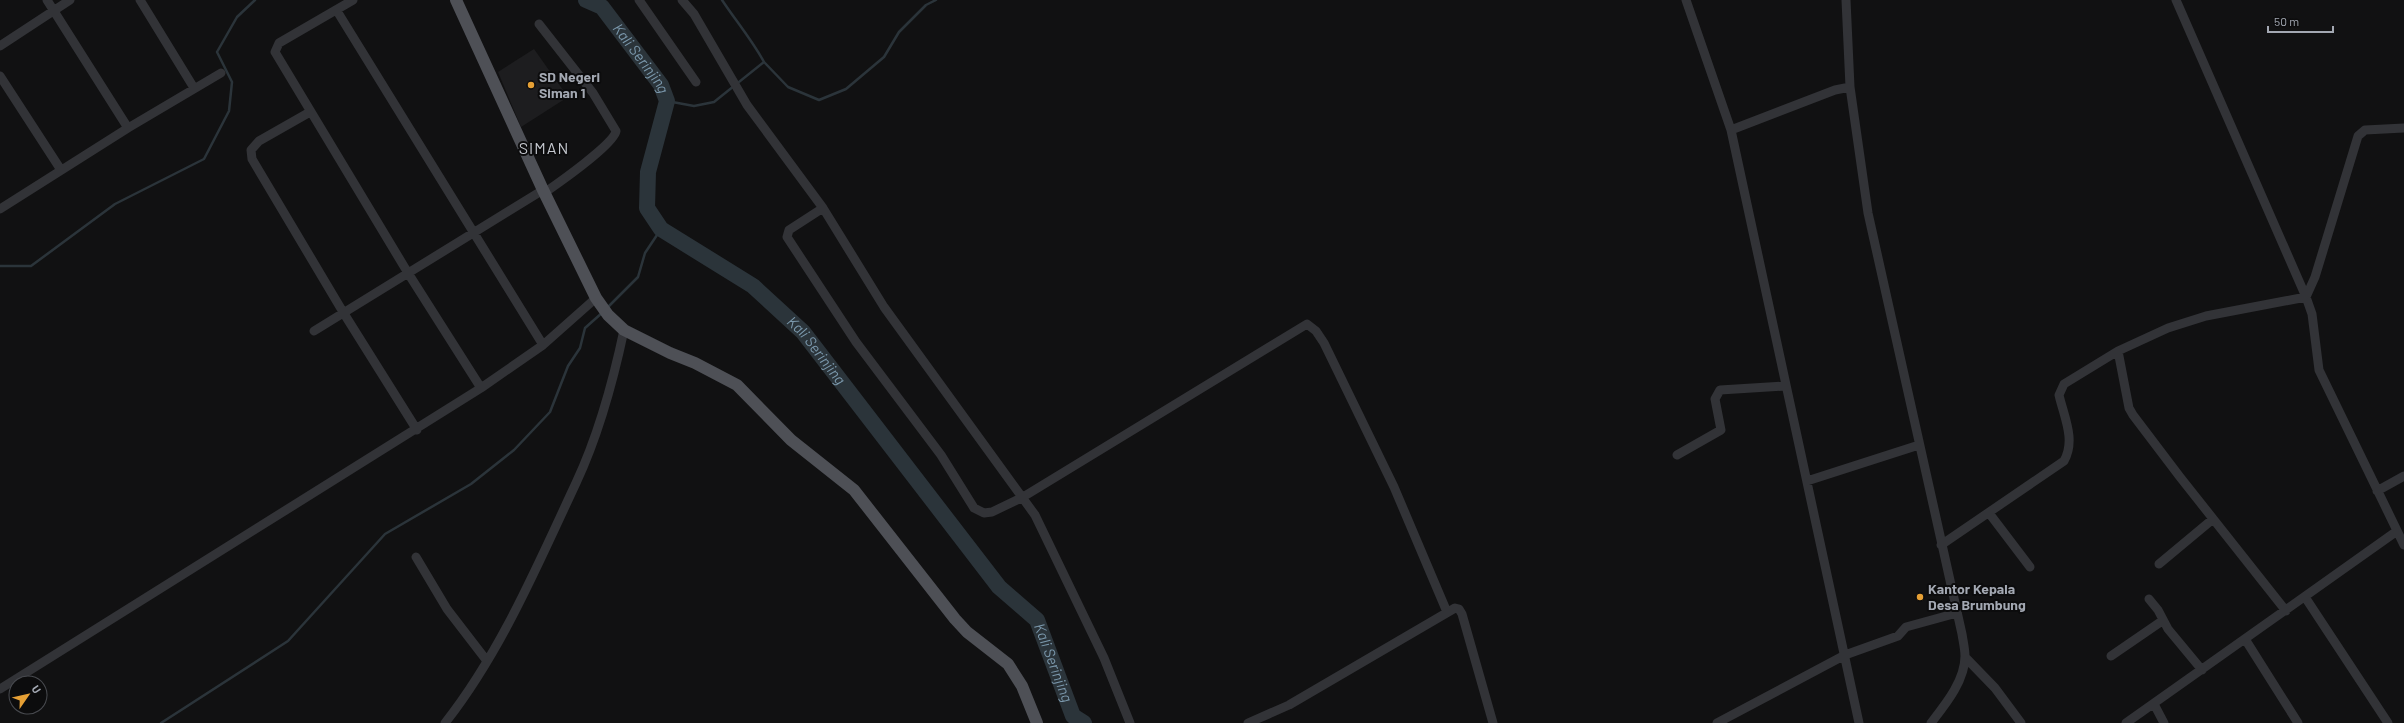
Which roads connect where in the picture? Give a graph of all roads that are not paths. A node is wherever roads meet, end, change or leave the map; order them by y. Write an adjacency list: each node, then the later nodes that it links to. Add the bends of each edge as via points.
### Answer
1 (47, 0): 11 (street)
2 (70, 0): 11 (street)
3 (140, 0): 19 (street)
4 (353, 0): 12 (street)
5 (456, 0): 25 (main road)
6 (639, 0): 17 (street)
7 (682, 0): 26 (street, via 694,14 752,111)
8 (1686, 0): 23 (street)
9 (1846, 0): 18 (street)
10 (2176, 0): 30 (street)
11 (54, 11): 14 (street); 21 (street)
12 (337, 11): 20 (street, via 279,43 275,49 278,60); 28 (street)
13 (539, 24): 25 (street, via 593,93 613,124 616,134 597,152)
14 (0, 46)
15 (221, 74): 19 (street)
16 (0, 76): 24 (street)
17 (696, 82)
18 (1850, 87): 23 (street, via 1835,90); 40 (street, via 1868,214)
19 (194, 88): 21 (street)
20 (310, 112): 29 (street); 32 (street, via 259,141 252,147 250,154)
21 (128, 128): 24 (street)
22 (2404, 128): 30 (street, via 2365,130 2358,136 2327,239)
23 (1731, 130): 37 (street)
24 (61, 170): 27 (street)
25 (544, 192): 28 (street); 31 (main road)
26 (823, 208): 45 (street, via 884,307 945,394); 45 (street, via 789,230 787,237 856,342 941,455 974,508 984,513 992,512)
27 (0, 209)
28 (474, 232): 29 (street); 35 (street)
29 (408, 273): 32 (street); 38 (street)
30 (2306, 297): 36 (street, via 2206,316 2168,328); 44 (street, via 2312,314 2319,370)
31 (597, 300): 33 (main road, via 608,316); 35 (street)
32 (343, 312): 34 (street); 39 (street)
33 (624, 330): 64 (street, via 614,374 588,457); 69 (main road, via 670,353 695,362 737,386 791,440 854,490 955,619 967,632 1008,664 1022,686)
34 (314, 331)
35 (544, 345): 38 (street)
36 (2118, 351): 46 (street, via 2064,384 2060,390 2070,448 2064,461); 47 (street, via 2129,408)
37 (1786, 386): 41 (street, via 1720,390 1716,399 1721,430); 43 (street)
38 (481, 388): 39 (street)
39 (417, 430): 66 (street)
40 (1919, 446): 43 (street); 49 (street)
41 (1677, 455)
42 (2404, 476): 44 (street)
43 (1807, 480): 61 (street)
44 (2377, 491): 48 (street)
45 (1023, 497): 57 (street, via 1307,324 1316,331 1324,343 1394,487); 70 (street, via 1035,515 1104,658)
46 (1988, 512): 49 (street); 53 (street)
47 (2213, 518): 52 (street); 56 (street)
48 (2397, 531): 50 (street); 54 (street)
49 (1941, 545): 58 (street)
50 (2404, 545)
51 (416, 558): 64 (street, via 447,609)
52 (2158, 564)
53 (2030, 567)
54 (2305, 597): 56 (street); 80 (street)
55 (2149, 599): 59 (street, via 2158,610)
56 (2286, 611): 60 (street)
57 (1447, 612): 71 (street, via 1289,705); 72 (street, via 1455,608 1462,614)
58 (1956, 613): 61 (street, via 1906,627 1898,636); 63 (street)
59 (2162, 621): 62 (street); 65 (street)
60 (2246, 639): 65 (street); 79 (street)
61 (1845, 655): 73 (street); 74 (street)
62 (2111, 656)
63 (1965, 658): 75 (street, via 1960,677 1948,701); 76 (street, via 1995,688)
64 (487, 661): 68 (street, via 474,684)
65 (2202, 670): 67 (street)
66 (0, 689)
67 (2154, 704): 77 (street); 78 (street)
68 (445, 723)
69 (1037, 723)
70 (1130, 723)
71 (1248, 723)
72 (1493, 723)
73 (1717, 723)
74 (1859, 723)
75 (1931, 723)
76 (2021, 723)
77 (2126, 723)
78 (2164, 723)
79 (2298, 723)
80 (2388, 723)

